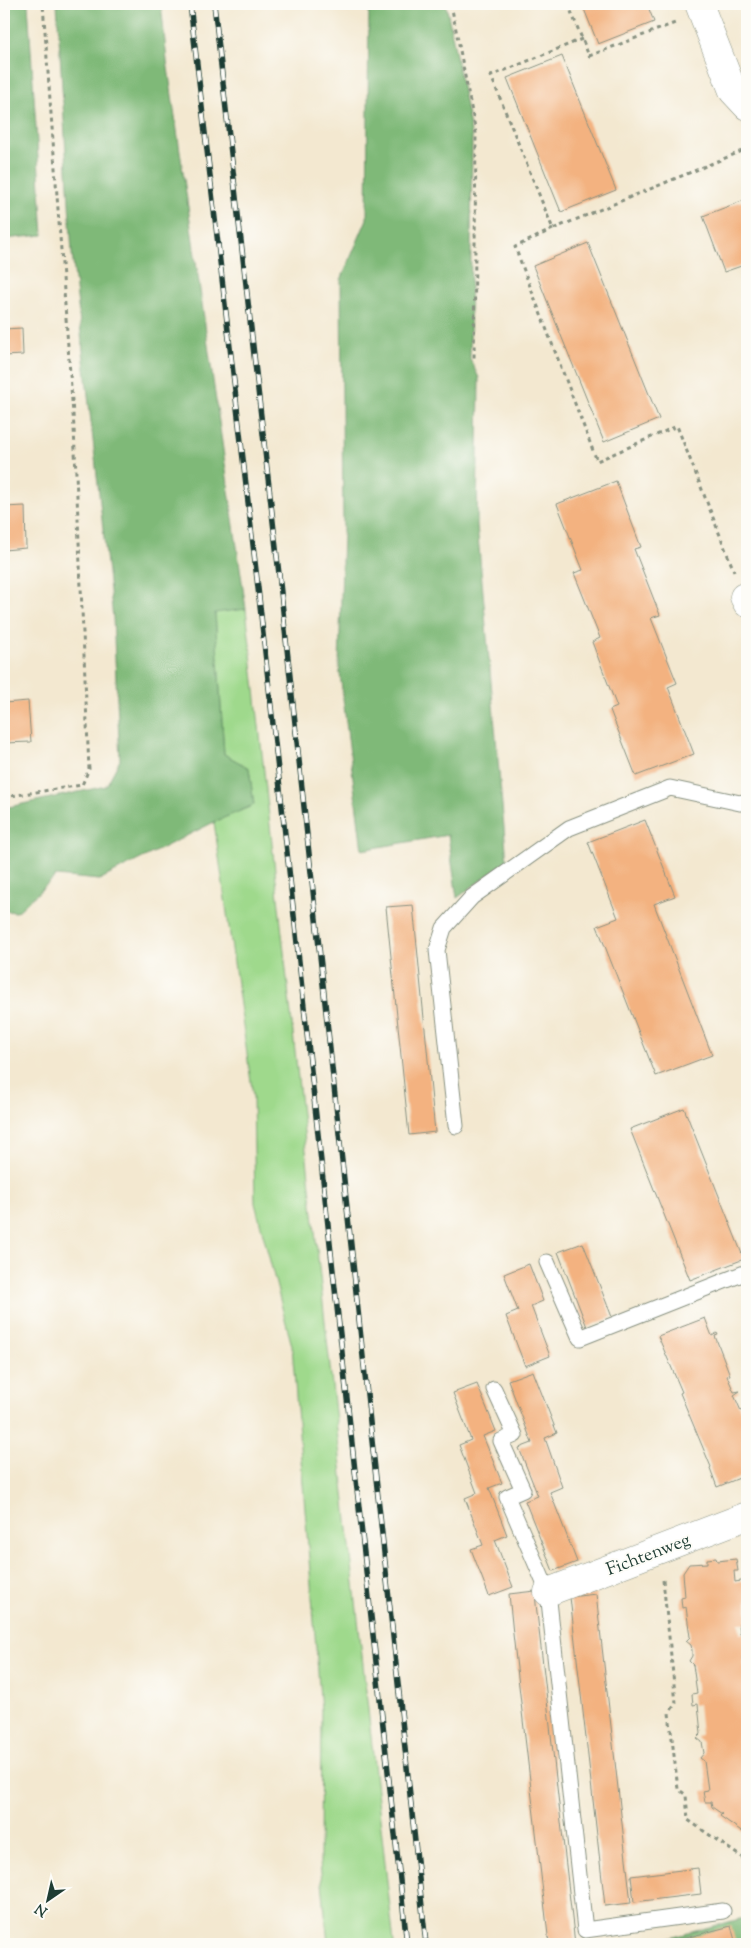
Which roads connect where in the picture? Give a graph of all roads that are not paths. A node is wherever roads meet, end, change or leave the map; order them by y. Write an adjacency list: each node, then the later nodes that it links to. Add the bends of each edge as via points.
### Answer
1 (700, 8): 2 (street, via 734,91)
2 (747, 106)
3 (747, 801): 4 (lane, via 740,804 670,788 568,828 472,896 444,928 437,950)
4 (456, 1126)
5 (547, 1262): 6 (lane, via 580,1338)
6 (747, 1272)
7 (494, 1389): 9 (lane, via 515,1435 501,1441 523,1490 507,1498)
8 (747, 1516): 9 (street, Fichtenweg)
9 (548, 1592): 10 (lane, via 585,1930)
10 (723, 1911)

